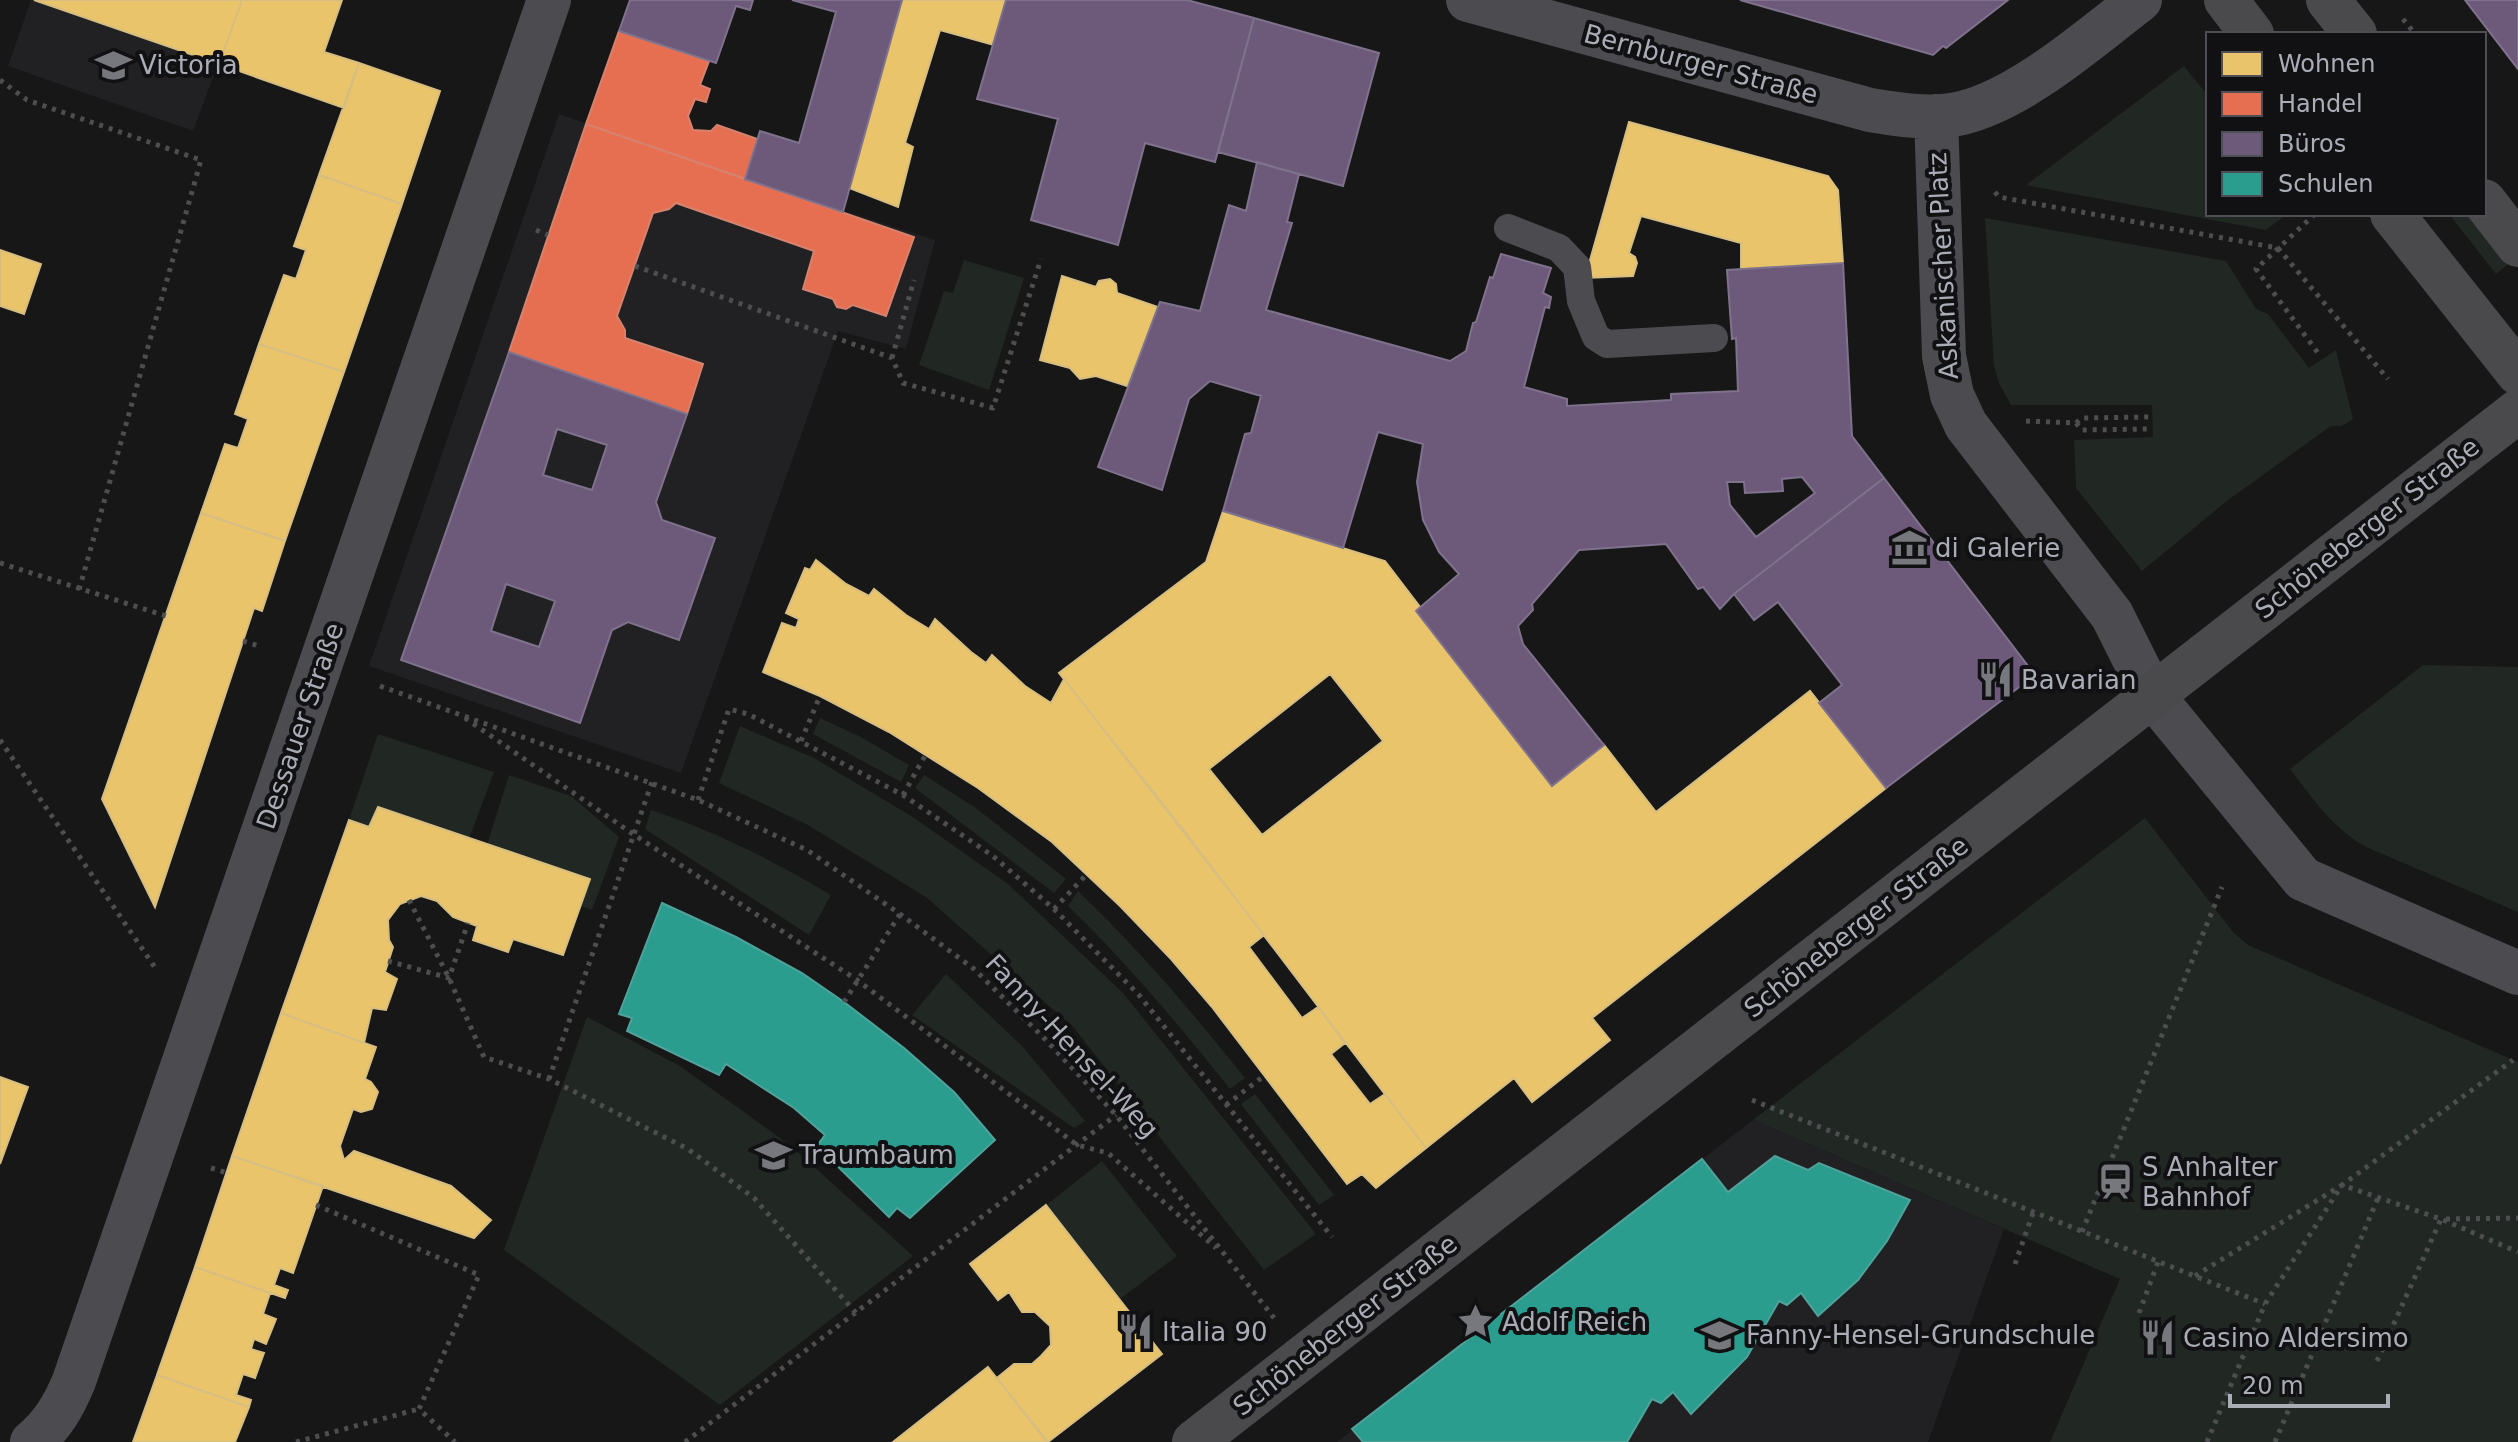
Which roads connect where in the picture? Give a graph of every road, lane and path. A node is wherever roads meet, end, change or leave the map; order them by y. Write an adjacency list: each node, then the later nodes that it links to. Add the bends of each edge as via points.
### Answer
1 (549, 0): 88 (street, Dessauer Straße, via 74,1381 62,1408)
2 (1468, 0): 9 (street, Bernburger Straße, via 1870,110)
3 (2140, 0): 9 (street, Askanischer Platz, via 2006,96 1962,113)
4 (2226, 0): 6 (street)
5 (2328, 0): 7 (street)
6 (2250, 32)
7 (2353, 32)
8 (0, 80): 33 (path, via 27,100 201,160)
9 (1936, 116): 38 (street, Askanischer Platz, via 1944,356 1952,395 1973,434 2112,615)
10 (1995, 192): 18 (path, via 1999,197)
11 (2486, 204): 17 (street)
12 (2313, 216): 18 (path)
13 (2394, 216): 25 (street)
14 (1508, 228): 22 (lane, via 1559,248 1577,267 1581,301 1596,337 1607,344)
15 (536, 230): 16 (path)
16 (548, 235)
17 (2518, 245)
18 (2278, 248): 23 (path, via 2256,269); 26 (path)
19 (1041, 259): 24 (path, via 993,408 903,383)
20 (635, 266): 24 (path)
21 (914, 280): 24 (path)
22 (1714, 338)
23 (2321, 357)
24 (892, 358)
25 (2518, 373)
26 (2388, 379)
27 (2518, 411): 38 (street, Schöneberger Straße)
28 (2149, 417): 29 (path, via 2082,418)
29 (2076, 423)
30 (2150, 429): 31 (path)
31 (2082, 430)
32 (0, 563): 33 (path)
33 (79, 590): 34 (path)
34 (166, 616)
35 (243, 641): 36 (path)
36 (262, 647)
37 (380, 686): 40 (path, Fanny-Hensel-Weg)
38 (2152, 695): 56 (street, Askanischer Platz, via 2303,879); 85 (street, Schöneberger Straße)
39 (820, 696): 42 (path)
40 (459, 713): 44 (path, Fanny-Hensel-Weg); 47 (path)
41 (0, 740): 55 (path)
42 (801, 741): 45 (path); 46 (path, via 729,709)
43 (926, 754): 45 (path)
44 (652, 782): 46 (path, Fanny-Hensel-Weg); 47 (path)
45 (903, 795): 51 (path, via 993,856)
46 (698, 800): 52 (path, Fanny-Hensel-Weg, via 807,850)
47 (633, 834): 58 (path); 62 (path)
48 (1086, 875): 51 (path)
49 (2222, 887): 75 (path)
50 (409, 900): 57 (path)
51 (1054, 909): 64 (path, via 1139,995)
52 (900, 914): 58 (path); 65 (path, Fanny-Hensel-Weg, via 974,969)
53 (468, 923): 57 (path)
54 (388, 961): 57 (path)
55 (156, 969)
56 (2518, 973)
57 (449, 978): 62 (path, via 484,1057)
58 (857, 980): 59 (path); 66 (path)
59 (844, 1002)
60 (2513, 1060): 69 (path)
61 (1265, 1075): 64 (path)
62 (549, 1079): 83 (path, via 688,1149 754,1198)
63 (1752, 1100): 72 (path)
64 (1226, 1105): 76 (path)
65 (1116, 1115): 66 (path); 78 (path, Fanny-Hensel-Weg)
66 (1077, 1145): 78 (path, via 1108,1153); 83 (path)
67 (211, 1168): 68 (path)
68 (227, 1173)
69 (2342, 1185): 70 (path); 81 (path); 82 (path)
70 (2378, 1198): 74 (path); 94 (path)
71 (316, 1205): 87 (path, via 479,1275)
72 (2033, 1213): 75 (path); 80 (path)
73 (2518, 1218): 74 (path)
74 (2441, 1219): 77 (path); 86 (path)
75 (2082, 1232): 79 (path)
76 (1332, 1237)
77 (2518, 1252)
78 (1226, 1256): 85 (path, Fanny-Hensel-Weg)
79 (2158, 1262): 81 (path); 84 (path)
80 (2015, 1264)
81 (2195, 1276): 82 (path)
82 (2265, 1304): 93 (path)
83 (856, 1313): 91 (path)
84 (2139, 1313)
85 (1303, 1358): 92 (street, Schöneberger Straße)
86 (2377, 1361)
87 (419, 1409): 89 (path); 90 (path)
88 (32, 1442)
89 (296, 1442)
90 (455, 1442)
91 (685, 1442)
92 (1194, 1442)
93 (2207, 1442)
94 (2275, 1442)

